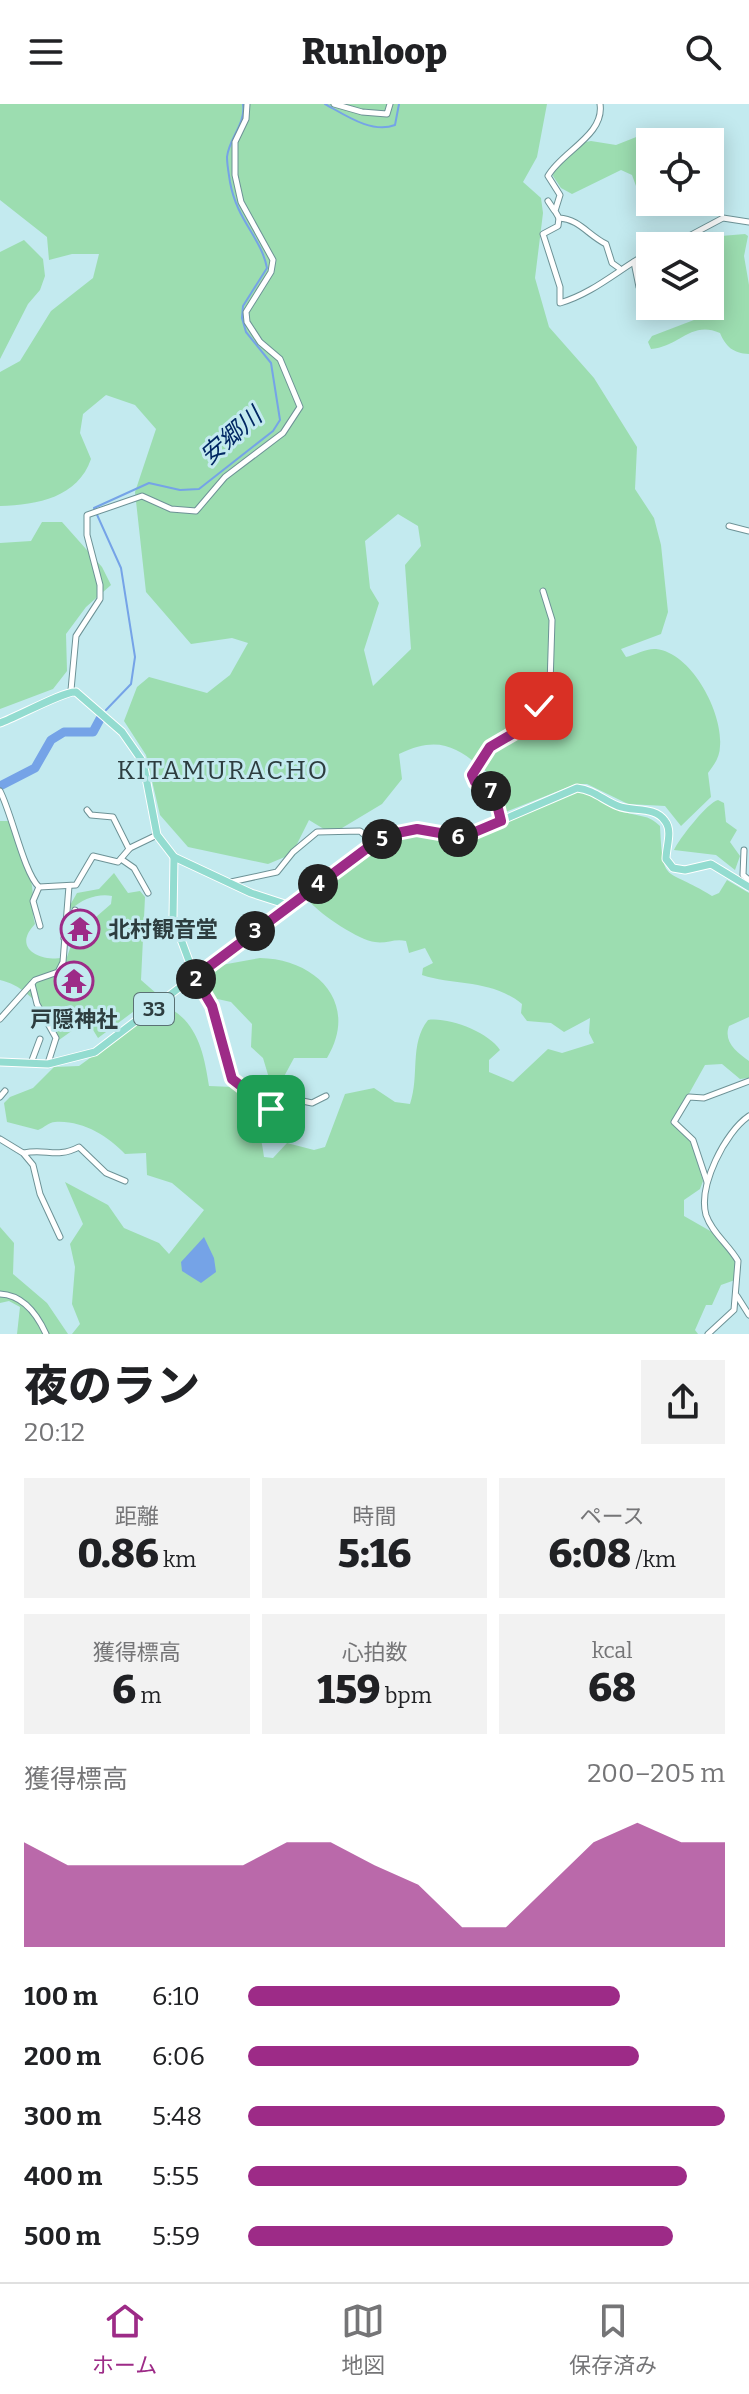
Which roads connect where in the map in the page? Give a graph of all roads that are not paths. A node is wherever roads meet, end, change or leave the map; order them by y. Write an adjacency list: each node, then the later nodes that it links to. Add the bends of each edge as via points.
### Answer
1 (247, 104): 16 (street, via 235,142 235,175 241,202 273,260 246,312 247,322 280,359 300,407 283,433 225,477 196,511 171,509 142,496 93,513 85,523 100,599 76,636)
2 (334, 104): 3 (street, via 379,115 387,114)
3 (390, 104)
4 (600, 104): 6 (street, via 590,134 563,154 548,176 560,195)
5 (548, 201): 6 (street)
6 (555, 211): 7 (street)
7 (559, 218): 11 (street, via 576,220 606,244); 11 (street, via 558,226 543,234 560,303 594,289)
8 (749, 222): 9 (street, via 723,218)
9 (699, 232)
10 (634, 262): 11 (street); 12 (street)
11 (619, 268)
12 (636, 272)
13 (729, 526): 14 (street)
14 (749, 531)
15 (543, 591): 20 (street, via 552,620 550,685 526,726 490,747 472,775 495,796)
16 (71, 690): 17 (main road); 21 (main road, via 122,732 143,762)
17 (0, 723)
18 (0, 791): 30 (street, via 30,876)
19 (87, 810): 23 (street, via 113,817)
20 (501, 821): 22 (main road, 33, via 463,837 417,829); 31 (main road, 33, via 565,792 589,790 622,808 646,810 665,820 666,859 673,868 711,864)
21 (157, 835): 23 (street); 25 (main road)
22 (374, 843): 28 (street, via 360,831 317,832 277,872); 33 (main road, 33)
23 (129, 849): 26 (street)
24 (744, 850): 27 (street, via 743,875)
25 (174, 857): 28 (main road); 37 (main road, via 173,918)
26 (121, 859): 29 (street, via 93,856 82,879); 32 (street, via 134,868)
27 (749, 880)
28 (230, 882): 33 (main road)
29 (69, 886): 30 (street); 36 (street)
30 (39, 887): 35 (street, via 33,901)
31 (749, 887)
32 (148, 893)
33 (288, 905): 37 (main road, 33)
34 (75, 910): 36 (street)
35 (40, 926)
36 (64, 938): 38 (street, via 58,972)
37 (195, 977): 43 (main road, 33, via 95,1052); 46 (street, via 212,1006 235,1084 277,1110)
38 (31, 983): 39 (street); 43 (street, via 56,1038)
39 (0, 1019)
40 (40, 1039): 42 (street)
41 (0, 1062): 42 (main road, 33)
42 (31, 1063): 43 (main road, 33)
43 (48, 1064)
44 (749, 1081): 52 (street, via 704,1098 689,1097 674,1122 693,1140)
45 (5, 1091): 47 (street)
46 (326, 1096)
47 (0, 1097)
48 (749, 1116): 52 (street, via 739,1123)
49 (0, 1139): 50 (street)
50 (23, 1153): 51 (street, via 66,1154 79,1147 106,1173); 53 (street, via 33,1165)
51 (125, 1181)
52 (708, 1183): 55 (street, via 704,1198 709,1221 738,1261)
53 (60, 1237)
54 (0, 1294): 58 (street, via 21,1300)
55 (737, 1296): 56 (street); 57 (street, via 730,1316)
56 (749, 1315)
57 (714, 1329): 59 (street); 60 (street)
58 (46, 1334)
59 (708, 1334)
60 (721, 1334)

